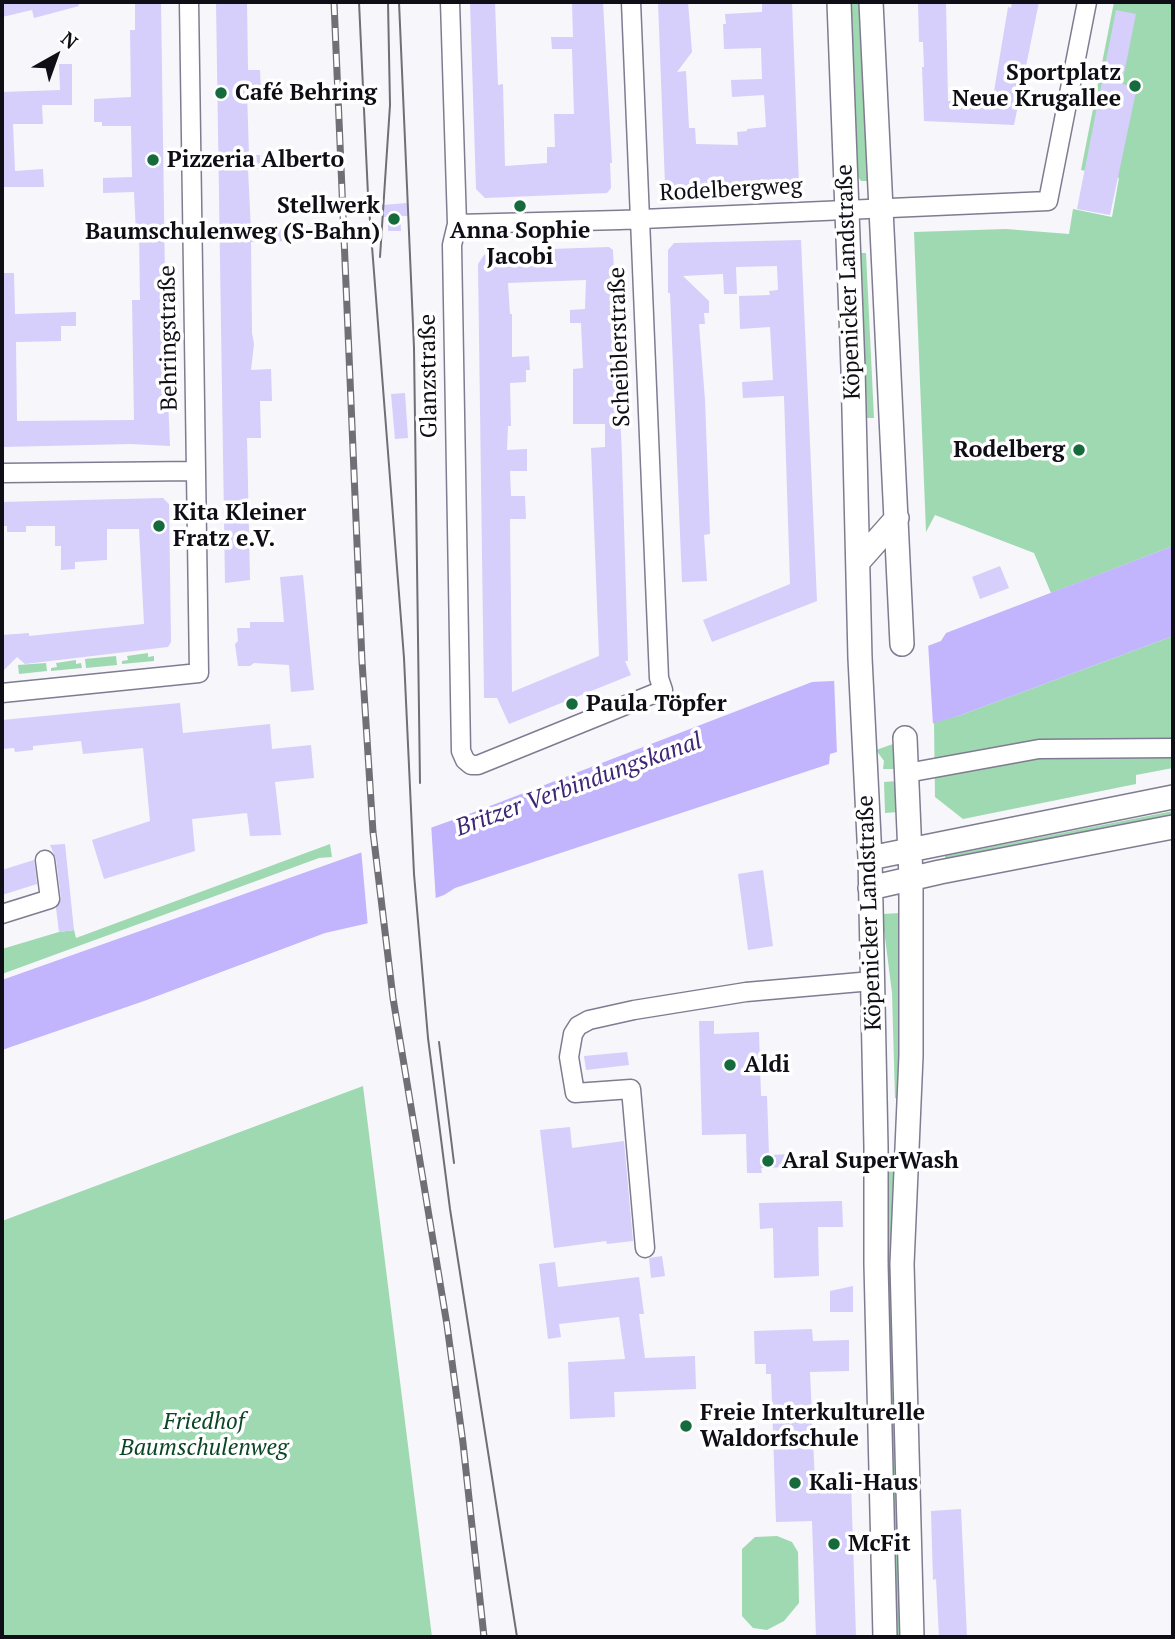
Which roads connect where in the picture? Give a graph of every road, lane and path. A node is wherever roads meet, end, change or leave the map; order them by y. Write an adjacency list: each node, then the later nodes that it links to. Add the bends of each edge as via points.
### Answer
1 (188, 2): 11 (street, Behringstraße)
2 (450, 2): 10 (street, Glanzstraße)
3 (631, 2): 9 (street, Scheiblerstraße)
4 (839, 2): 8 (main road, Köpenicker Landstraße)
5 (871, 2): 7 (main road, Köpenicker Landstraße)
6 (1087, 2): 7 (street, Rodelbergweg, via 1048,201)
7 (881, 209): 8 (street, Rodelbergweg); 13 (main road, Köpenicker Landstraße)
8 (847, 210): 9 (street, Rodelbergweg); 14 (main road, Köpenicker Landstraße)
9 (639, 219): 10 (street, Rodelbergweg); 19 (street, Scheiblerstraße, via 663,690 478,765 471,765)
10 (457, 224): 19 (street, Glanzstraße, via 452,245)
11 (196, 471): 12 (street); 16 (street, Behringstraße, via 199,673)
12 (2, 473)
13 (897, 518): 14 (main road); 15 (main road, Köpenicker Landstraße)
14 (858, 562): 24 (main road, Köpenicker Landstraße)
15 (902, 643)
16 (2, 693)
17 (905, 738): 20 (main road, Köpenicker Landstraße)
18 (1173, 748): 20 (street, via 1038,749)
19 (461, 751)
20 (907, 773): 23 (main road, Köpenicker Landstraße)
21 (1173, 797): 23 (main road)
22 (1173, 827): 26 (main road)
23 (910, 849): 24 (main road); 26 (main road, Köpenicker Landstraße)
24 (870, 858): 27 (main road, Köpenicker Landstraße)
25 (46, 860): 28 (street, via 50,899)
26 (912, 878): 27 (main road); 31 (main road, Köpenicker Landstraße)
27 (870, 888): 29 (main road, Köpenicker Landstraße)
28 (2, 914)
29 (872, 981): 30 (main road, Köpenicker Landstraße); 32 (street, via 746,992 634,1010 579,1026 569,1057 575,1093 631,1088)
30 (876, 1147): 31 (street); 33 (main road, Köpenicker Landstraße)
31 (907, 1149): 34 (main road, Köpenicker Landstraße, via 902,1264)
32 (645, 1248)
33 (885, 1637)
34 (912, 1637)

